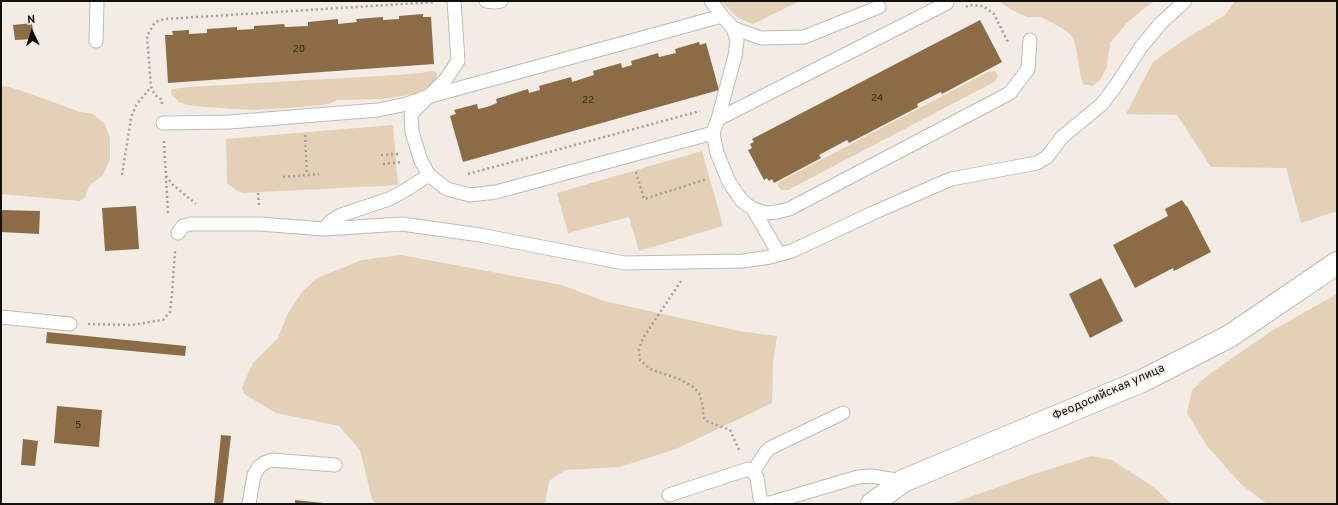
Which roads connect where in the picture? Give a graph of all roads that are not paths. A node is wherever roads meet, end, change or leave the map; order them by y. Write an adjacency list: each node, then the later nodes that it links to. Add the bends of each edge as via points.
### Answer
1 (97, 1): 12 (lane)
2 (454, 1): 13 (lane, via 458,61 446,79)
3 (486, 1): 4 (lane)
4 (500, 1)
5 (711, 1): 9 (lane)
6 (1185, 1): 21 (lane, via 1161,23 1141,47 1102,104 1062,137 1047,157 1031,164 951,179 792,251)
7 (947, 3): 14 (lane)
8 (879, 7): 10 (lane, via 804,37 761,38)
9 (722, 16): 10 (lane); 13 (lane)
10 (733, 28): 14 (lane, via 737,41 735,56)
11 (1030, 40): 18 (lane, via 1028,69 1010,93 789,208 766,213)
12 (96, 41)
13 (427, 97): 15 (lane, via 378,110 228,122); 17 (lane, via 412,114 412,132 421,161)
14 (718, 118): 16 (lane)
15 (163, 123)
16 (713, 133): 17 (lane, via 496,192 470,195 447,189); 18 (lane, via 717,153 729,182 742,201)
17 (429, 175): 19 (lane, via 389,199 341,215)
18 (753, 209): 21 (lane)
19 (324, 229): 20 (lane, via 260,224 186,224); 21 (lane, via 402,224 624,263 743,261)
20 (176, 236)
21 (779, 254)
22 (1337, 263): 28 (street, Феодосийская улица, via 1230,336 1144,380)
23 (1, 317): 24 (lane)
24 (70, 324)
25 (843, 413): 27 (lane, via 770,448)
26 (335, 465): 30 (lane, via 272,460 264,462 254,475)
27 (751, 470): 28 (lane, via 757,478 763,503 858,477 871,476); 29 (lane)
28 (903, 481): 31 (street, Феодосийская улица)
29 (669, 495)
30 (249, 504)
31 (872, 504)

